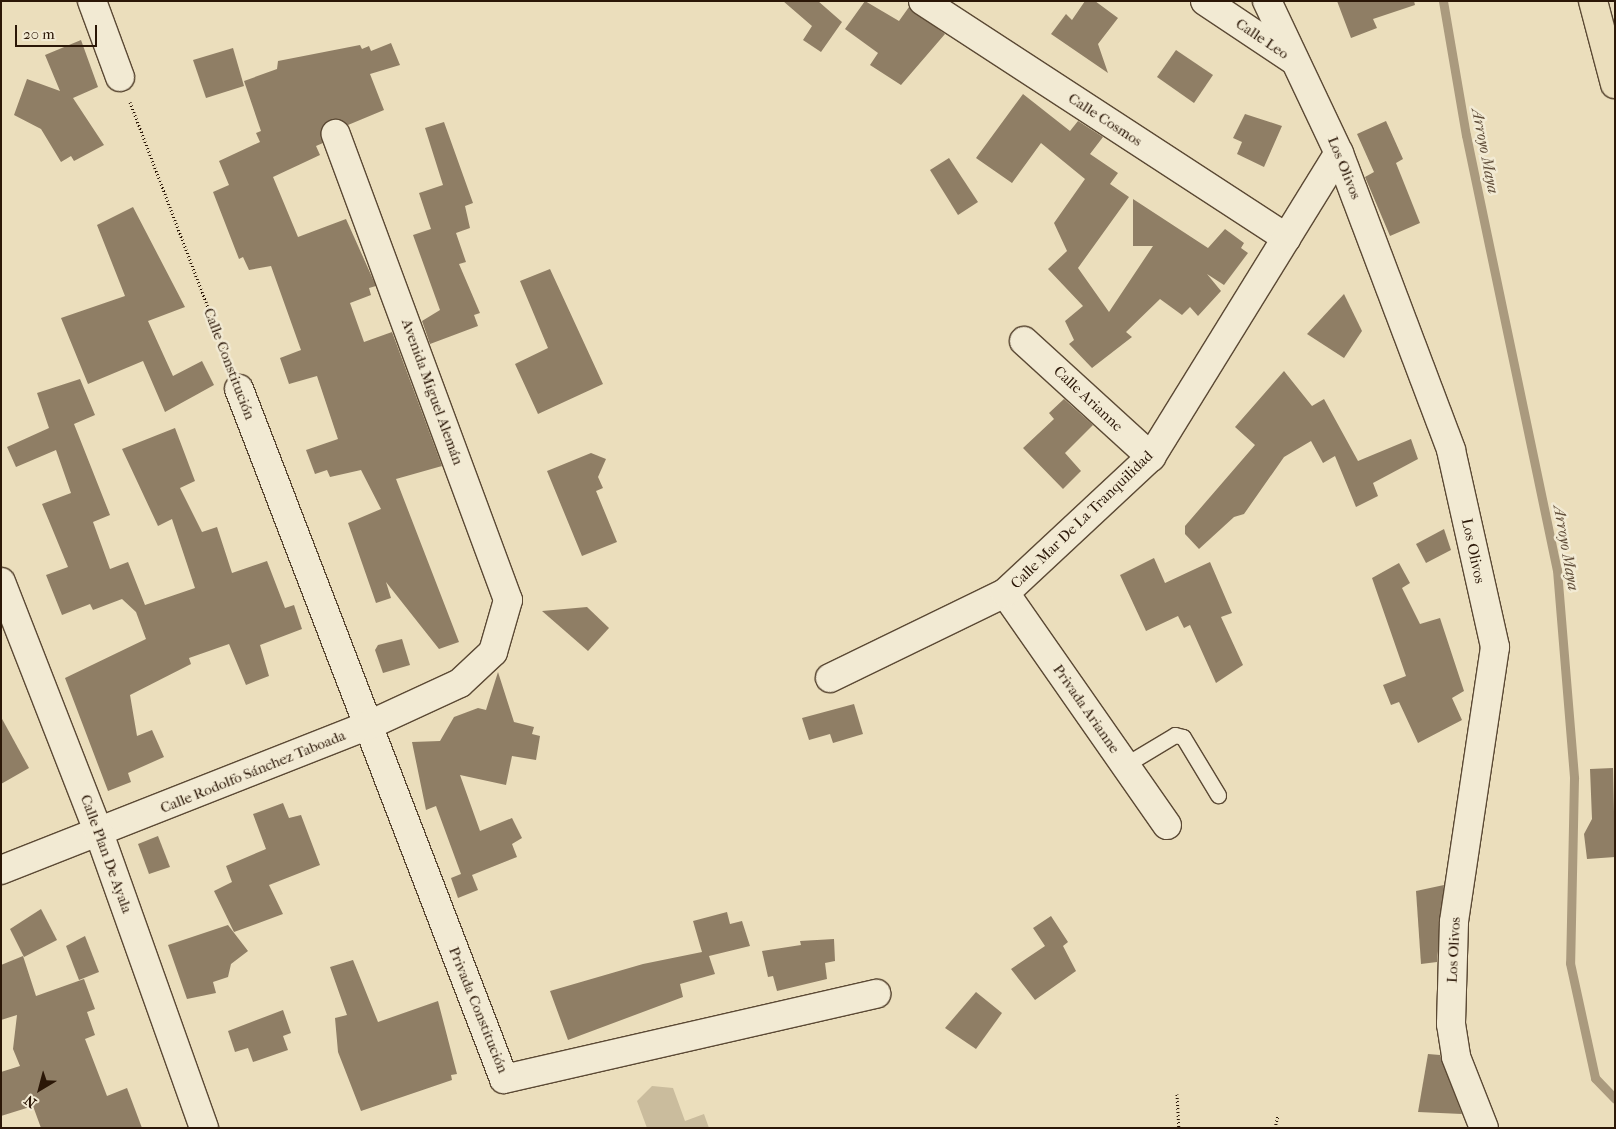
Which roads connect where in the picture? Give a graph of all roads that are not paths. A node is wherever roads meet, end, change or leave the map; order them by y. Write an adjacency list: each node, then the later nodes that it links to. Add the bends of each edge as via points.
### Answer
1 (92, 1): 7 (street)
2 (923, 1): 11 (street, Calle Cosmos)
3 (1205, 1): 6 (street, Calle Leo)
4 (1267, 1): 6 (street, Los Olivos)
5 (1593, 1): 8 (highway)
6 (1293, 60): 10 (street, Los Olivos)
7 (120, 77)
8 (1615, 84)
9 (336, 134): 17 (street, Avenida Miguel Alemán, via 508,600)
10 (1340, 153): 11 (street, Calle Mar De La Tranquilidad); 27 (street, Los Olivos, via 1451,450 1495,647 1454,922 1451,1024 1456,1057)
11 (1287, 238): 14 (street, Calle Mar De La Tranquilidad)
12 (1024, 341): 14 (street, Calle Arianne)
13 (239, 389): 19 (street, Calle Constitución)
14 (1151, 458): 16 (street, Calle Mar De La Tranquilidad)
15 (1, 582): 23 (street, Calle Plan De Ayala)
16 (1005, 593): 18 (street, Calle Mar De La Tranquilidad); 20 (street, Privada Arianne)
17 (493, 652): 19 (street, Calle Rodolfo Sánchez Taboada, via 460,683)
18 (830, 678)
19 (367, 726): 23 (street, Calle Rodolfo Sánchez Taboada); 25 (street, Privada Constitución, via 504,1079)
20 (1125, 765): 21 (lane, via 1175,735 1183,738); 22 (street, Privada Arianne)
21 (1218, 795)
22 (1167, 825)
23 (99, 834): 24 (street, Calle Rodolfo Sánchez Taboada); 26 (street, Calle Plan De Ayala)
24 (1, 870)
25 (876, 994)
26 (204, 1128)
27 (1484, 1128)

